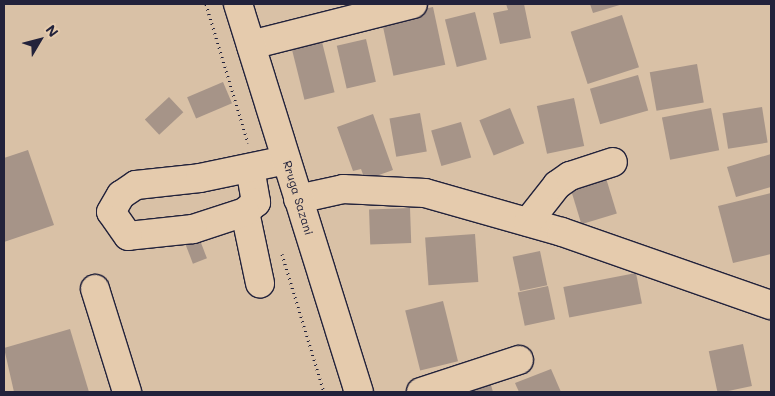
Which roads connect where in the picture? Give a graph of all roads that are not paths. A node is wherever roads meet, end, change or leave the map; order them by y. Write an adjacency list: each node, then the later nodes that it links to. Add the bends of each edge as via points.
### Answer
1 (238, 4): 3 (street, Rruga Sazani)
2 (413, 4): 3 (street)
3 (251, 45): 4 (street, Rruga Sazani)
4 (286, 160): 6 (street); 7 (street, Rruga Sazani)
5 (613, 162): 9 (street, via 570,176 558,185)
6 (250, 168): 8 (street, via 256,202); 8 (street, via 200,178 136,185 121,195 111,212 128,236 193,230)
7 (298, 199): 9 (street, via 343,189 425,193); 15 (street, Rruga Sazani)
8 (245, 212): 10 (street)
9 (528, 222): 12 (street)
10 (260, 283)
11 (95, 289): 14 (street)
12 (771, 305)
13 (520, 360): 16 (street)
14 (127, 392)
15 (360, 392)
16 (422, 392)

